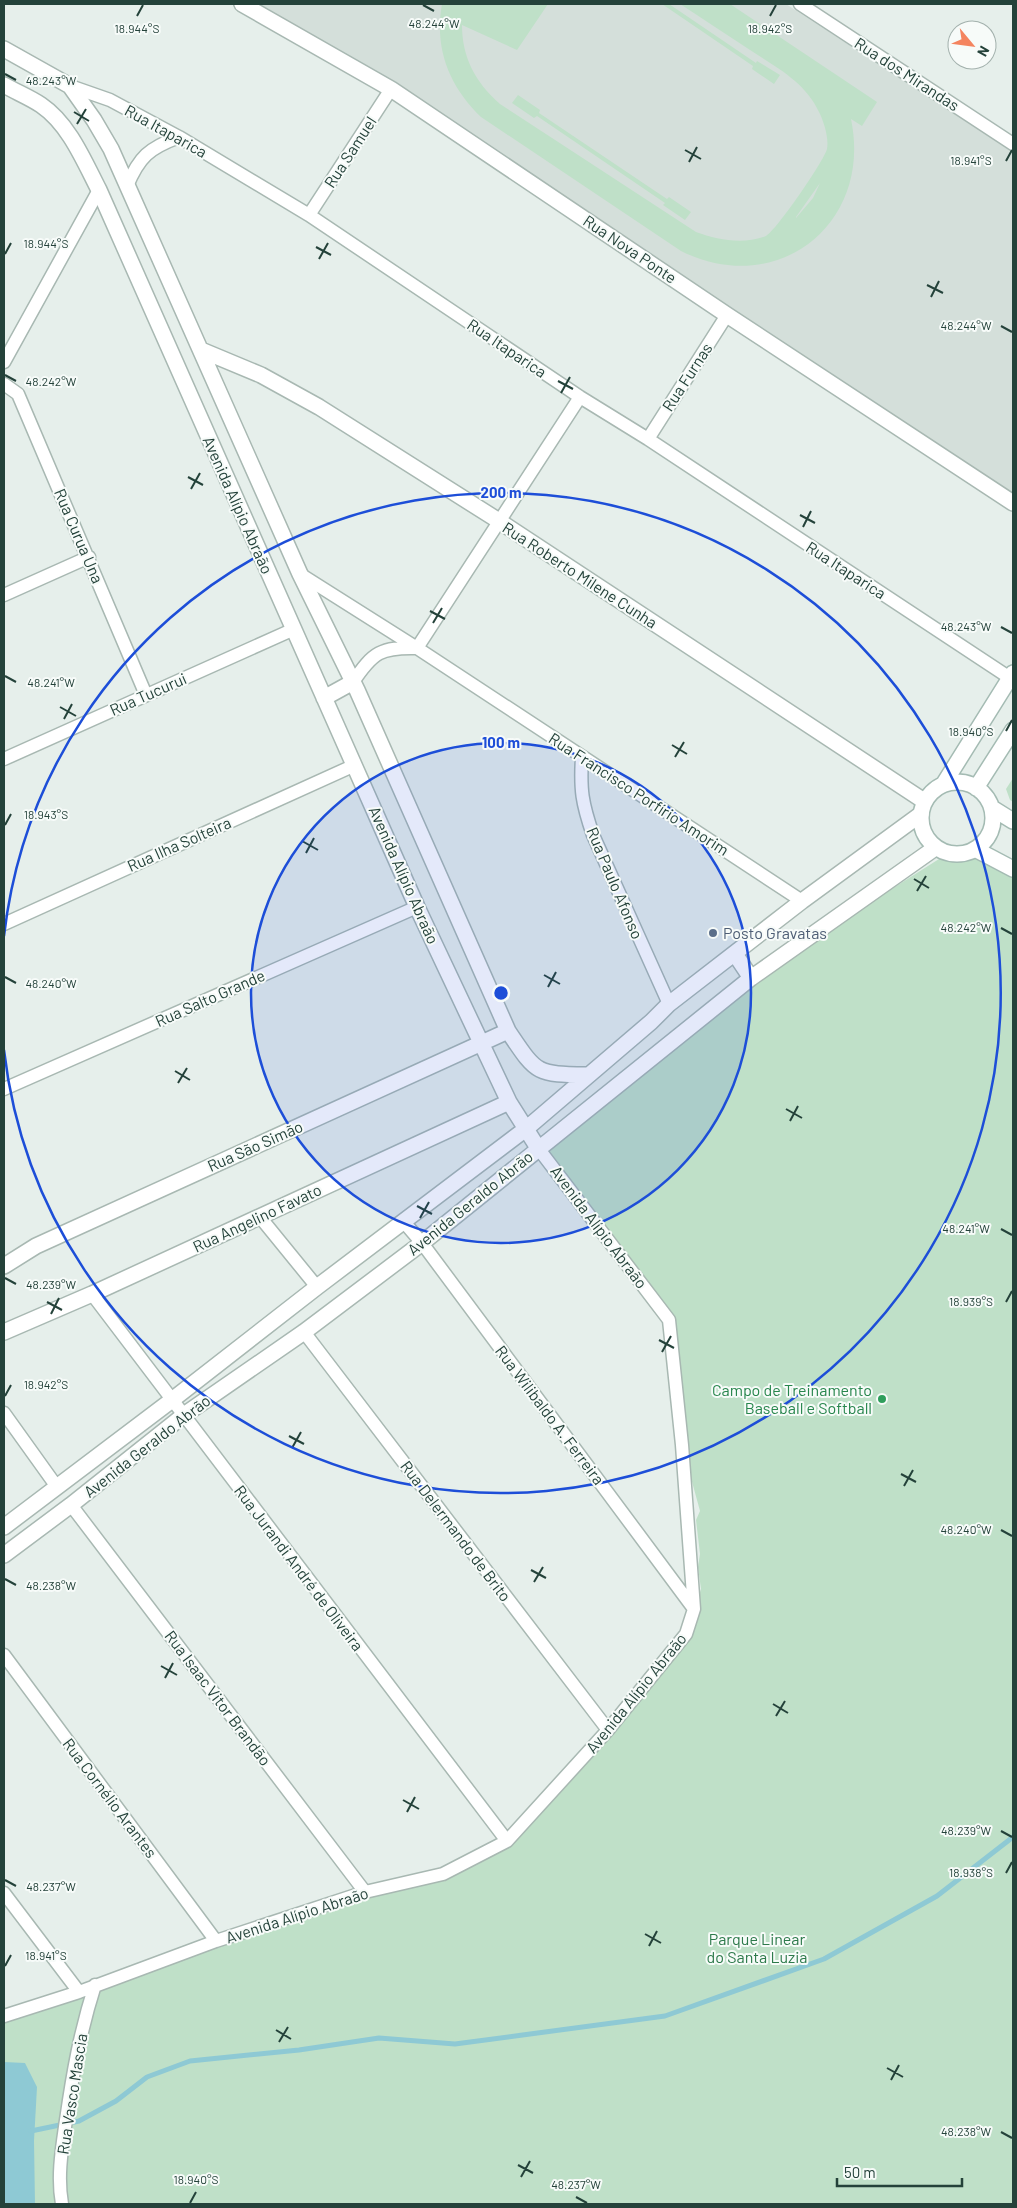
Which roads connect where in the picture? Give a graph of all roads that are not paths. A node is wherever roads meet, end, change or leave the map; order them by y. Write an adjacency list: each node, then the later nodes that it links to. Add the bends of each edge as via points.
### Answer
1 (242, 4): 6 (street, Rua Nova Ponte)
2 (800, 4): 8 (street, Rua dos Mirandas)
3 (4, 49): 5 (street, Avenida Alípio Abraão)
4 (4, 85): 10 (street, Avenida Alípio Abraão, via 42,106 62,127 80,152)
5 (70, 86): 7 (street, Rua Itaparica, via 110,100); 9 (street, Avenida Alípio Abraão, via 111,149)
6 (391, 89): 11 (street, Rua Samuel); 12 (street, Rua Nova Ponte)
7 (178, 137): 9 (street, via 146,152); 11 (street, Rua Itaparica)
8 (1013, 144)
9 (127, 186): 13 (street, Avenida Alípio Abraão)
10 (99, 190): 14 (street); 23 (street, Avenida Alípio Abraão)
11 (308, 215): 16 (street, Rua Itaparica)
12 (727, 314): 17 (street, Rua Furnas); 18 (street, Rua Nova Ponte)
13 (201, 350): 19 (street, Rua Roberto Milene Cunha, via 290,390); 21 (street, Avenida Alípio Abraão)
14 (4, 362)
15 (4, 384): 20 (street, Rua Curua Una, via 18,394)
16 (580, 397): 17 (street, Rua Itaparica); 19 (street)
17 (648, 439): 25 (street, Rua Itaparica)
18 (1013, 503)
19 (499, 521): 24 (street); 35 (street, Rua Roberto Milene Cunha)
20 (89, 557): 22 (street); 27 (street, Rua Curua Una)
21 (300, 574): 24 (street, Rua Francisco Porfírio Amorim); 26 (street, Avenida Alípio Abraão)
22 (4, 595)
23 (292, 630): 27 (street, Rua Tucurui); 28 (street, Avenida Alípio Abraão)
24 (418, 648): 26 (street, via 396,648 374,655); 30 (street, Rua Francisco Porfírio Amorim)
25 (1012, 676): 33 (street, Avenida Geraldo Abrão)
26 (353, 682): 28 (street); 47 (street, Avenida Alípio Abraão)
27 (146, 695): 31 (street, Rua Tucurui)
28 (324, 698): 32 (street, Avenida Alípio Abraão)
29 (1013, 730): 34 (street)
30 (582, 757): 41 (street, Rua Francisco Porfírio Amorim); 46 (street, Rua Paulo Afonso, via 580,788 593,835)
31 (4, 760)
32 (355, 765): 42 (street, Avenida Alípio Abraão); 43 (street, Rua Ilha Solteira)
33 (943, 785): 34 (street, via 956,782); 35 (street, Avenida Geraldo Abrão, via 935,789)
34 (976, 788): 36 (street)
35 (923, 808): 38 (street, via 923,832); 41 (street, Avenida Geraldo Abrão)
36 (992, 808): 37 (street); 39 (street, via 991,830)
37 (1013, 821)
38 (935, 848): 39 (street, via 951,855); 45 (street, Avenida Geraldo Abrão)
39 (975, 849): 40 (street)
40 (1013, 869)
41 (802, 901): 44 (street, Avenida Geraldo Abrão)
42 (417, 907): 48 (street, Avenida Alípio Abraão); 50 (street, Rua Salto Grande)
43 (4, 924)
44 (735, 954): 45 (street); 46 (street, Avenida Geraldo Abrão)
45 (751, 978): 53 (street, Avenida Geraldo Abrão)
46 (668, 1004): 49 (street, Avenida Geraldo Abrão)
47 (508, 1031): 48 (street, Rua São Simão); 49 (street, Avenida Alípio Abraão, via 527,1060 538,1070 552,1075)
48 (481, 1044): 51 (street, Avenida Alípio Abraão); 57 (street, Rua São Simão, via 36,1246)
49 (588, 1075): 52 (street, Avenida Geraldo Abrão)
50 (4, 1089)
51 (509, 1102): 52 (street, Avenida Alípio Abraão); 54 (street, Rua Angelino Favato)
52 (527, 1128): 53 (street, Avenida Alípio Abraão); 55 (street, Avenida Geraldo Abrão)
53 (538, 1148): 56 (street, Avenida Geraldo Abrão); 69 (street, Avenida Alípio Abraão, via 669,1320)
54 (260, 1217): 58 (street); 59 (street, Rua Angelino Favato)
55 (404, 1222): 56 (street, Rua Wilibaldo A. Ferreira); 58 (street, Avenida Geraldo Abrão)
56 (422, 1243): 61 (street, Avenida Geraldo Abrão); 69 (street, Rua Wilibaldo A. Ferreira)
57 (4, 1266)
58 (317, 1286): 62 (street, Avenida Geraldo Abrão)
59 (92, 1294): 60 (street, Rua Angelino Favato); 62 (street, Rua Jurandi André de Oliveira)
60 (4, 1332)
61 (304, 1332): 64 (street, Avenida Geraldo Abrão); 71 (street, Rua Delermando de Brito)
62 (172, 1400): 64 (street, Rua Jurandi André de Oliveira); 65 (street, Avenida Geraldo Abrão)
63 (4, 1413): 65 (street)
64 (184, 1415): 66 (street, Avenida Geraldo Abrão); 72 (street, Rua Jurandi André de Oliveira)
65 (57, 1486): 67 (street, Avenida Geraldo Abrão)
66 (71, 1505): 68 (street, Avenida Geraldo Abrão); 73 (street, Rua Isaac Vitor Brandão)
67 (4, 1527)
68 (4, 1555)
69 (694, 1609): 71 (street, Avenida Alípio Abraão, via 686,1634)
70 (4, 1655): 75 (street, Rua Cornélio Arantes)
71 (608, 1730): 72 (street, Avenida Alípio Abraão)
72 (506, 1841): 73 (street, Avenida Alípio Abraão, via 443,1874)
73 (365, 1892): 75 (street, Avenida Alípio Abraão)
74 (4, 1893): 77 (street)
75 (216, 1941): 76 (street, Avenida Alípio Abraão)
76 (95, 1985): 77 (street, Avenida Alípio Abraão); 79 (street, Rua Vasco Mascia, via 73,2066 61,2159)
77 (79, 1992): 78 (street, Avenida Alípio Abraão)
78 (4, 2016)
79 (62, 2204)

